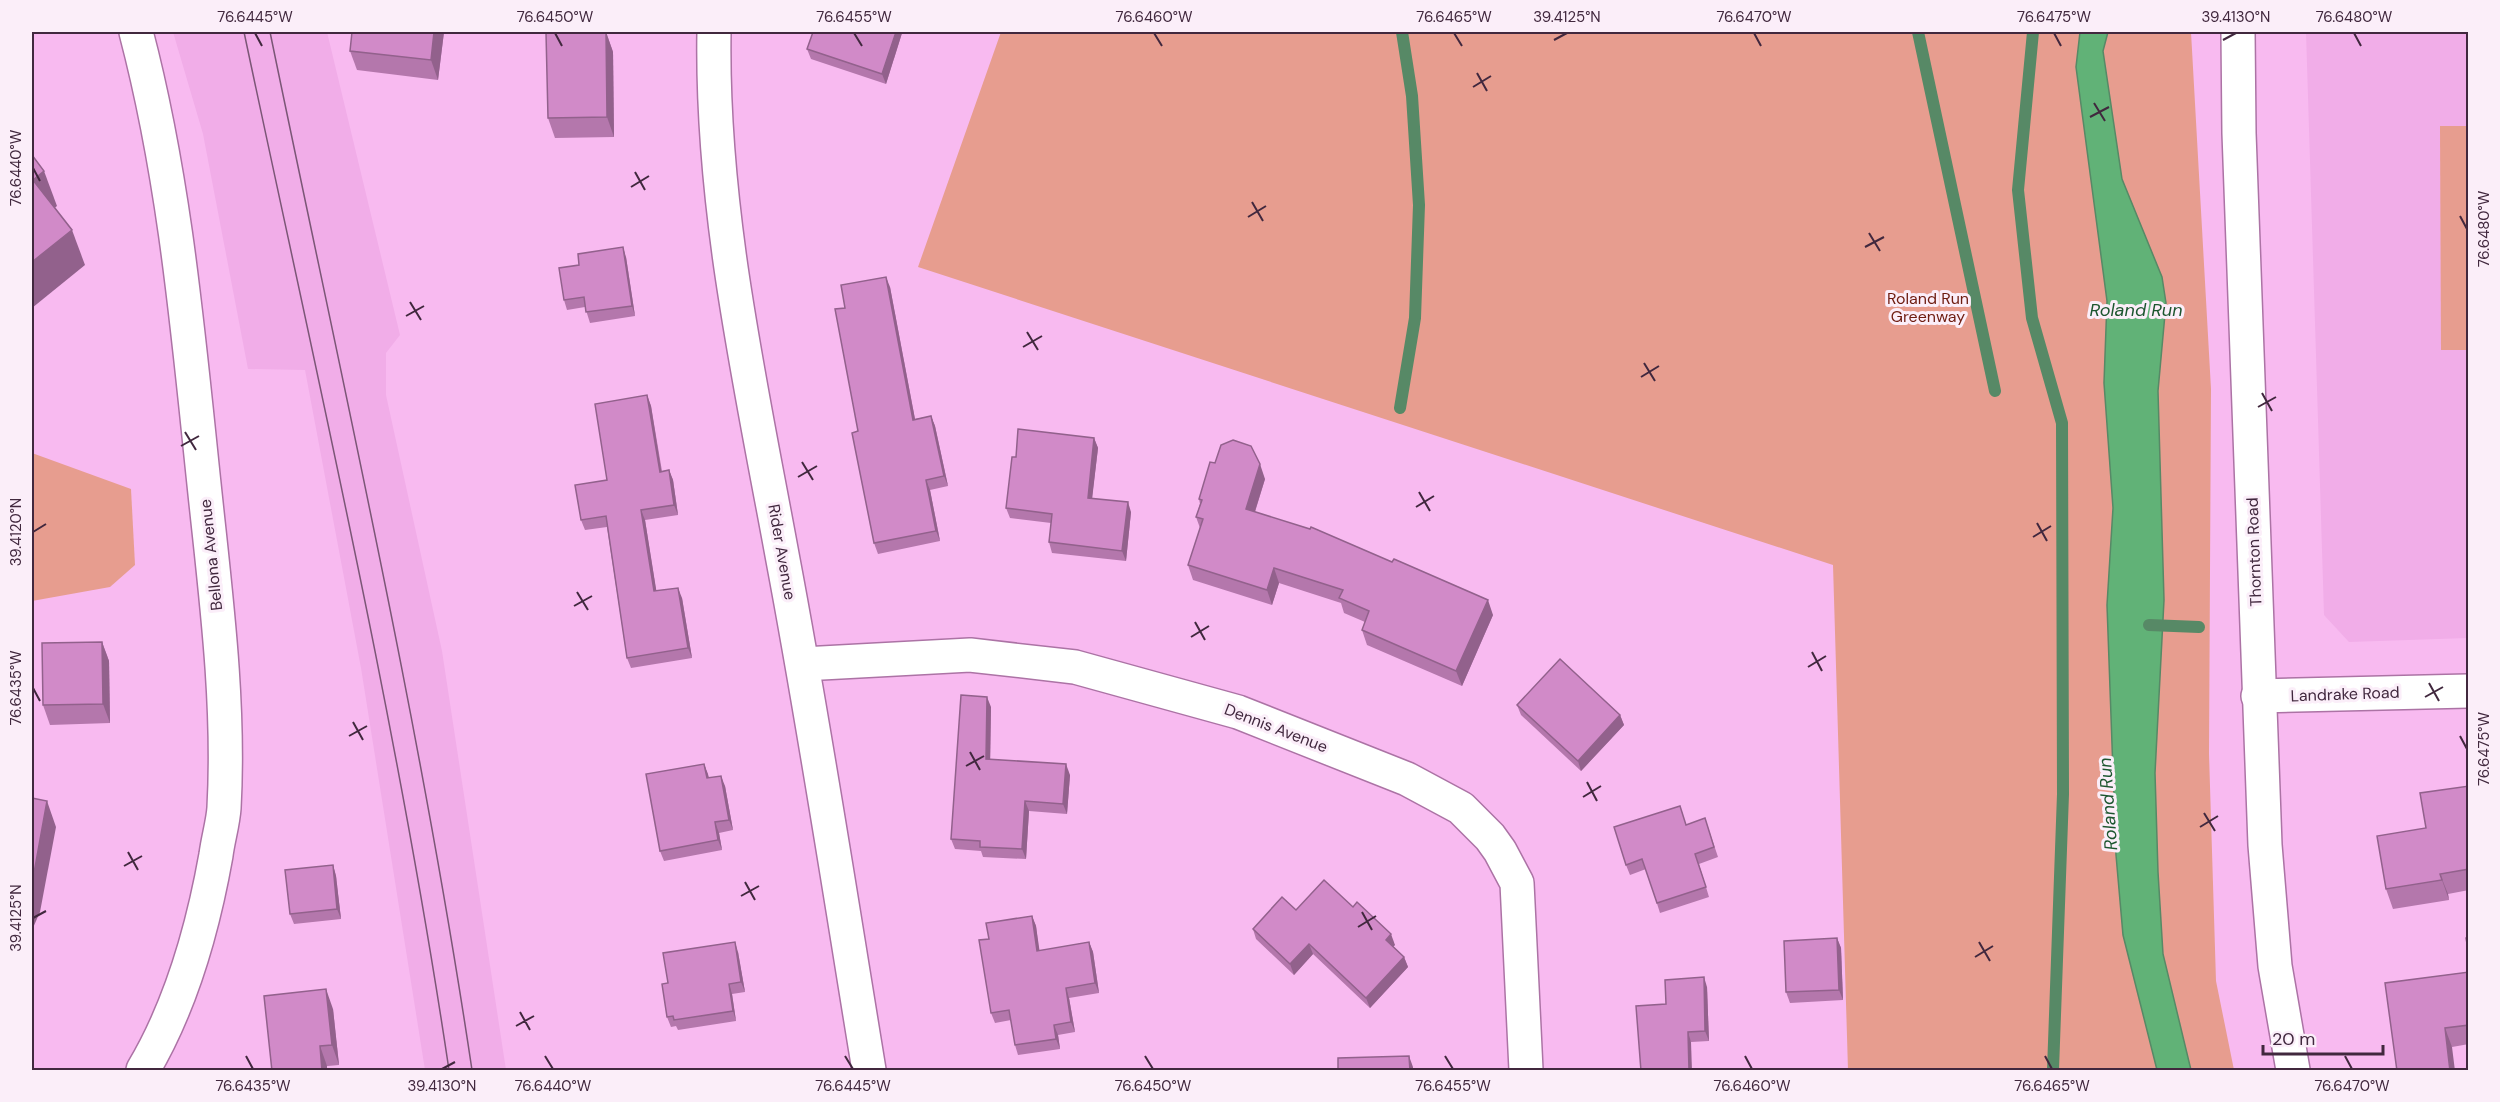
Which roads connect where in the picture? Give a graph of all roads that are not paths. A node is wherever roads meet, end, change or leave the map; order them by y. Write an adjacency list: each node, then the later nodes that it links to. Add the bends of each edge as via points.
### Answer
1 (136, 32): 7 (street, Bellona Avenue, via 152,92 185,300 218,627 224,733 224,809 207,906 179,990)
2 (714, 32): 4 (street, Rider Avenue, via 713,85 721,184 739,318)
3 (2238, 32): 6 (street, Thornton Road)
4 (803, 664): 8 (street, Rider Avenue); 9 (street, Dennis Avenue, via 970,655 1075,667 1238,711 1407,779 1461,808 1490,837 1517,883)
5 (2469, 691): 6 (street, Landrake Road)
6 (2258, 696): 10 (street, Thornton Road, via 2275,966)
7 (143, 1071)
8 (869, 1071)
9 (1526, 1071)
10 (2293, 1071)

